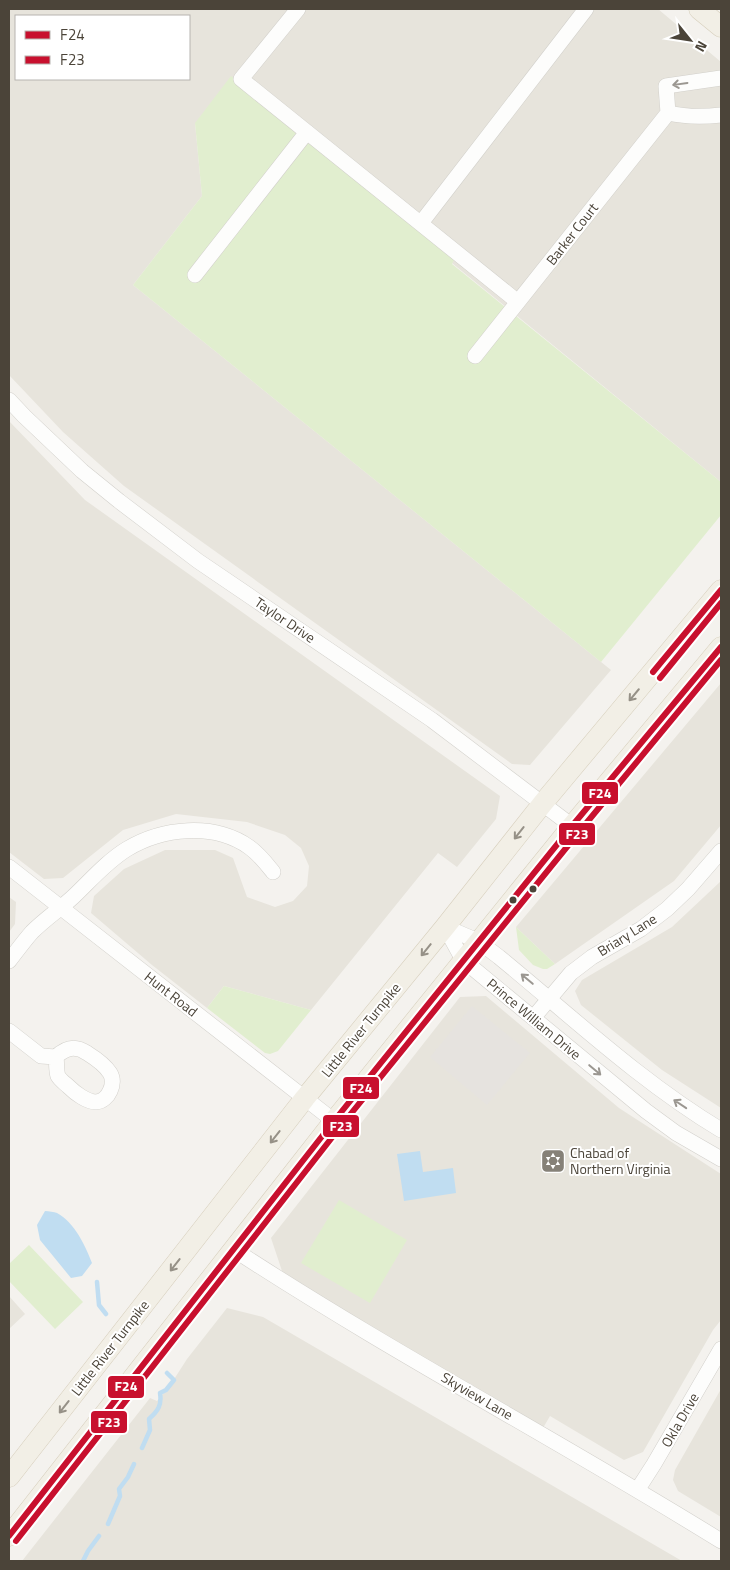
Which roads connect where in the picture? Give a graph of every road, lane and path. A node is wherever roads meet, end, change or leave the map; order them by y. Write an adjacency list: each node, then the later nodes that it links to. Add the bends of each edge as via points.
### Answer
1 (298, 9): 8 (street, via 241,79)
2 (586, 9): 9 (street)
3 (699, 9): 4 (main road)
4 (721, 27)
5 (721, 78): 6 (street, one-way to 6, via 666,86)
6 (668, 113): 7 (street, via 678,116); 11 (street, Barker Court)
7 (721, 115)
8 (307, 132): 9 (street); 10 (street)
9 (421, 223): 11 (street)
10 (195, 275)
11 (518, 302): 12 (street, Barker Court)
12 (475, 356)
13 (9, 400): 16 (street, Taylor Drive, via 82,471 198,561 432,720)
14 (721, 590): 16 (main road, Little River Turnpike, one-way to 16)
15 (721, 647): 17 (main road)
16 (543, 803): 17 (street, Taylor Drive); 22 (main road, Little River Turnpike, one-way to 22)
17 (572, 826): 23 (main road)
18 (721, 851): 26 (street, Briary Lane, via 667,909 580,965)
19 (9, 867): 21 (street, Hunt Road)
20 (273, 872): 21 (street, via 262,857 229,837 198,831 166,833 125,850)
21 (60, 908): 25 (street, via 32,932); 30 (street, Hunt Road)
22 (445, 927): 23 (street, Prince William Drive); 24 (street, Prince William Drive); 30 (main road, Little River Turnpike, one-way to 30)
23 (478, 941): 24 (main road); 26 (street, Prince William Drive, one-way to 23)
24 (463, 960): 27 (street, Prince William Drive); 31 (main road)
25 (9, 961)
26 (549, 998): 27 (street, Briary Lane); 32 (street, Prince William Drive, one-way to 26, via 666,1094)
27 (533, 1018): 33 (street, Prince William Drive, one-way to 33, via 646,1112)
28 (9, 1031): 29 (street, via 41,1056)
29 (56, 1057)
30 (305, 1098): 31 (street, Hunt Road); 36 (main road, Little River Turnpike, one-way to 36)
31 (334, 1122): 34 (main road)
32 (721, 1130)
33 (721, 1159)
34 (233, 1248): 37 (street, Skyview Lane, via 312,1300); 38 (main road)
35 (721, 1349): 37 (street, Okla Drive)
36 (9, 1477)
37 (638, 1489): 39 (street, Skyview Lane)
38 (9, 1536)
39 (721, 1541)

